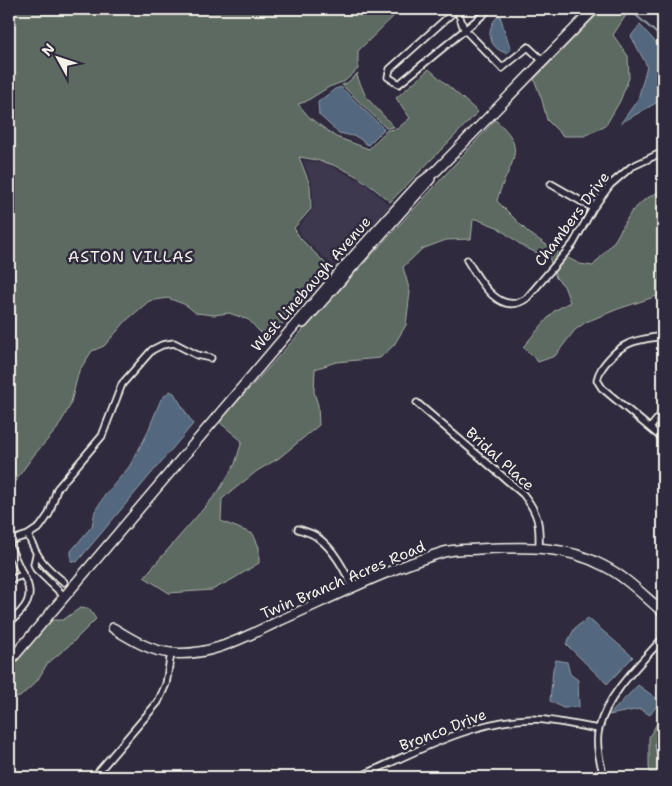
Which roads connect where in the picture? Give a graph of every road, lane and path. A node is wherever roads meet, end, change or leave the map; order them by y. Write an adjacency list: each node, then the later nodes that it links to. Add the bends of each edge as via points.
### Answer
1 (457, 9): 4 (street); 4 (street, via 390,69 388,77 399,84)
2 (488, 9): 4 (street)
3 (594, 9): 5 (main road, West Linebaugh Avenue)
4 (464, 29): 5 (street, via 502,68 528,47)
5 (543, 61): 23 (main road, West Linebaugh Avenue, via 436,171 419,184)
6 (663, 152): 8 (street, Chambers Drive, via 625,171)
7 (551, 184): 8 (street)
8 (593, 208): 9 (street, Chambers Drive, via 573,244 520,303 505,304 483,287)
9 (467, 260)
10 (663, 336): 14 (street, via 628,343 617,350 599,372 597,380 602,388)
11 (211, 358): 17 (street, via 174,343 162,344 152,350 122,384 102,436 57,489 49,514)
12 (417, 403): 20 (street, Bridal Place, via 524,494 534,508 540,528)
13 (663, 412): 14 (street)
14 (650, 428): 15 (street)
15 (663, 439)
16 (298, 529): 26 (street, via 316,536 334,553)
17 (28, 535): 18 (street); 21 (street)
18 (9, 541)
19 (9, 545): 22 (street)
20 (539, 547): 26 (main road, Twin Branch Acres Road, via 446,551); 28 (main road, Twin Branch Acres Road, via 571,552 603,566)
21 (36, 555): 25 (street); 27 (street, via 36,569)
22 (22, 575): 24 (street); 29 (street, via 27,582 29,600 25,609)
23 (80, 578): 25 (main road); 27 (main road, West Linebaugh Avenue)
24 (9, 580)
25 (64, 582)
26 (353, 588): 32 (main road, Twin Branch Acres Road, via 228,645 200,652)
27 (64, 596): 33 (main road, West Linebaugh Avenue)
28 (663, 612)
29 (9, 623)
30 (113, 628): 32 (main road, Twin Branch Acres Road, via 141,645)
31 (663, 638): 34 (street, via 620,688)
32 (171, 653): 36 (street, via 166,684 158,702)
33 (9, 662)
34 (598, 729): 35 (street, Bronco Drive, via 533,719 499,722 467,730); 39 (street, via 599,758)
35 (376, 770): 37 (street, Bronco Drive); 38 (street)
36 (94, 777)
37 (359, 777)
38 (380, 777)
39 (604, 777)

